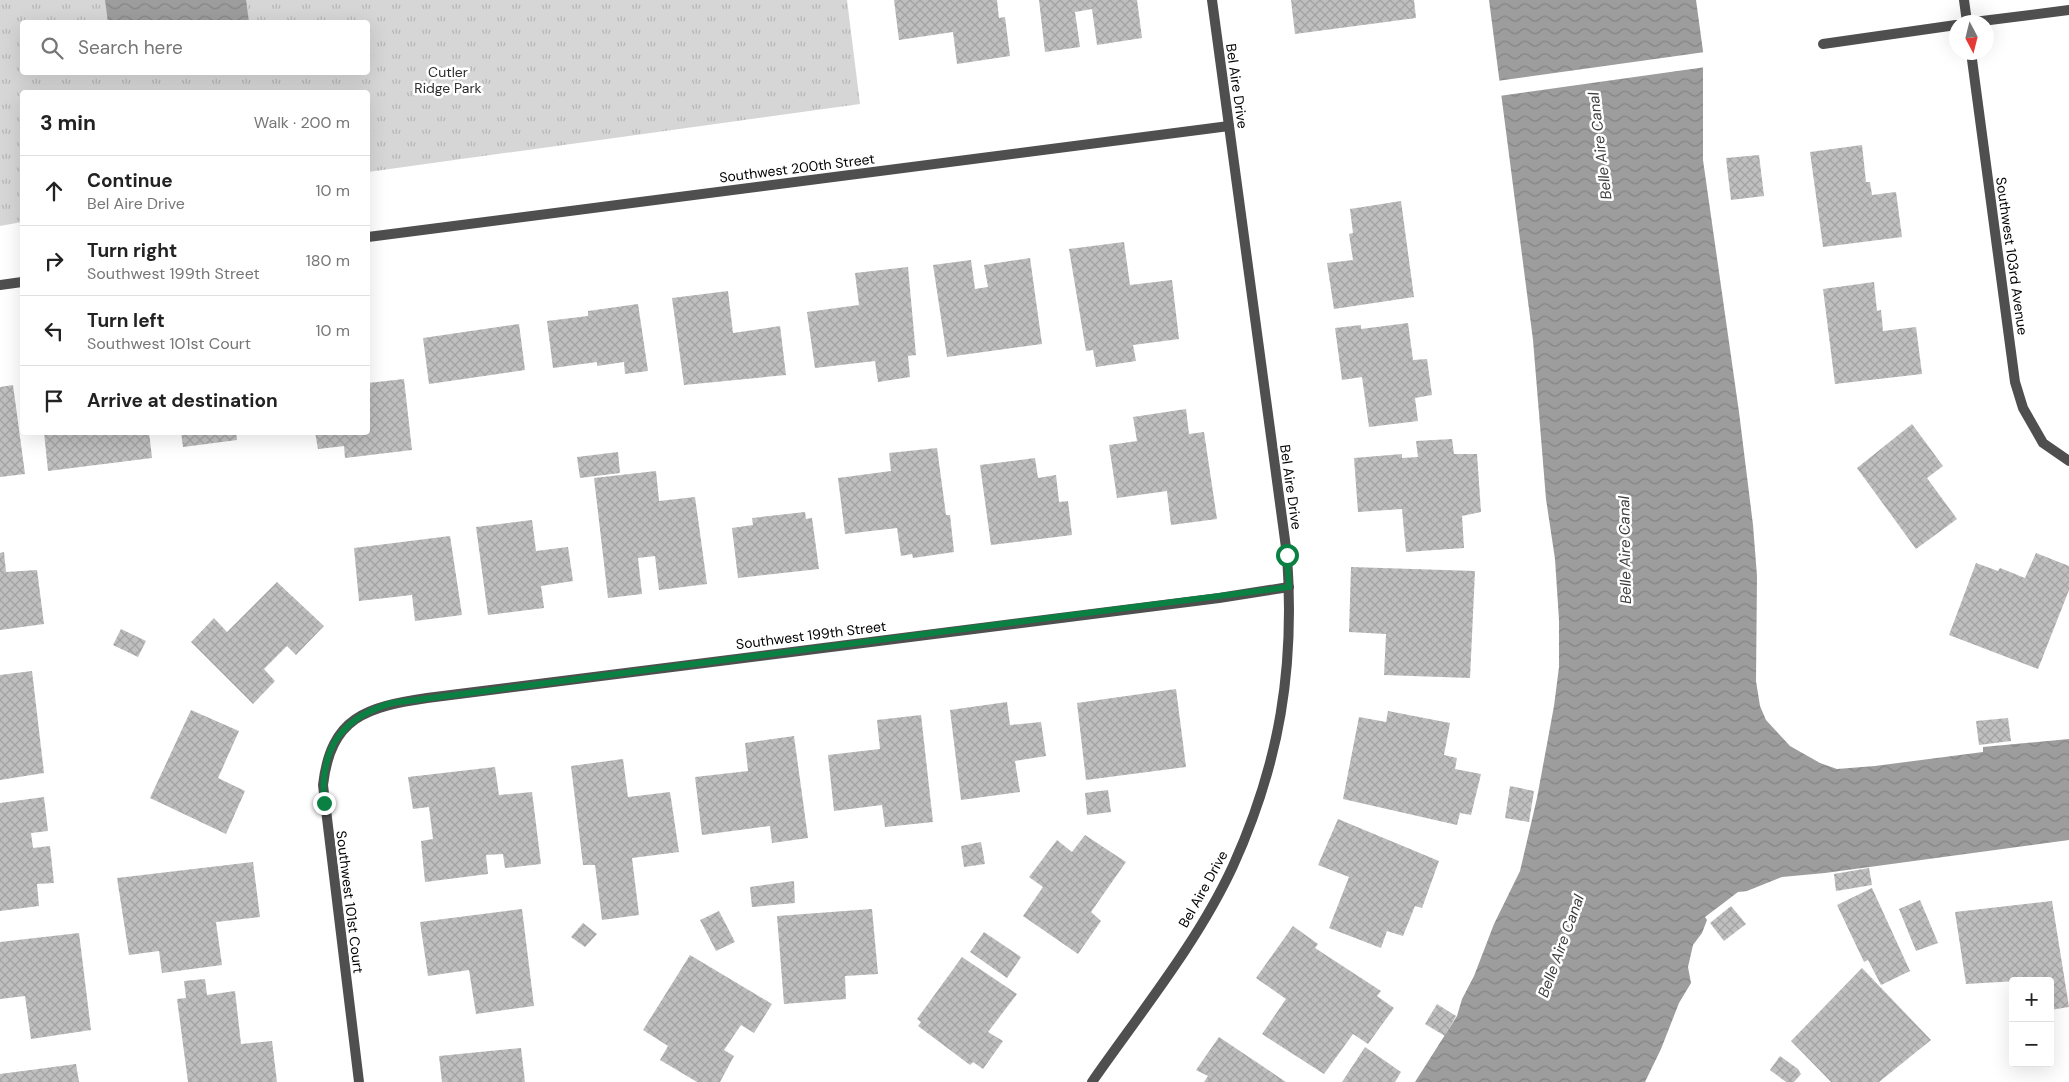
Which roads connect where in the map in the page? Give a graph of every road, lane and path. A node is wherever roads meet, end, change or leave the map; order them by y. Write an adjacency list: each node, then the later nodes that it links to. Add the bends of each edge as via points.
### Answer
1 (1212, 0): 9 (street, Bel Aire Drive)
2 (1964, 0): 4 (street)
3 (2069, 10): 5 (street)
4 (1966, 15)
5 (1994, 19)
6 (1949, 26): 7 (street)
7 (1822, 44)
8 (1972, 60): 13 (street, Southwest 103rd Avenue, via 2015,382 2035,431 2043,442)
9 (1229, 126): 10 (street, Southwest 200th Street); 14 (street, Bel Aire Drive)
10 (370, 237)
11 (20, 282): 12 (street)
12 (0, 285)
13 (2069, 461)
14 (1289, 587): 15 (street, Southwest 199th Street, via 404,701 370,710); 17 (street, Bel Aire Drive, via 1287,663 1281,720 1262,794 1232,867 1203,920)
15 (344, 729): 16 (street, Southwest 101st Court, via 329,754 322,785)
16 (359, 1082)
17 (1092, 1082)

